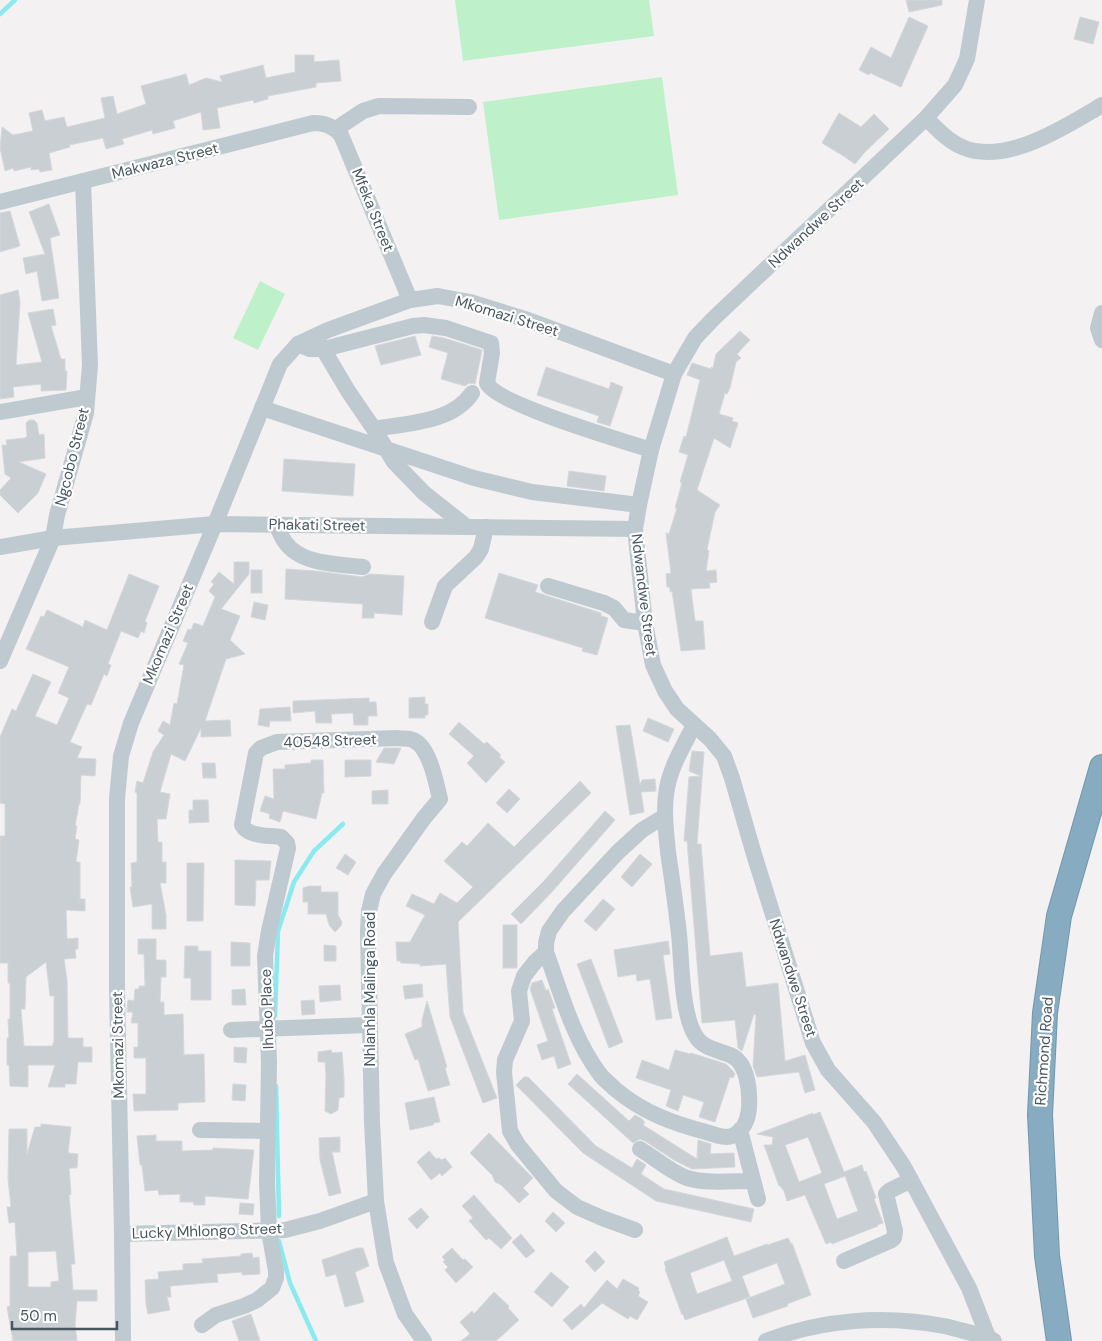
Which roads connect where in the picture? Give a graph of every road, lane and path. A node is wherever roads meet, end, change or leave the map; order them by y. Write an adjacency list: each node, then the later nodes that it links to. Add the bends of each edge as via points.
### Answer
1 (977, 0): 4 (street, Ndwandwe Street, via 967,60 955,85)
2 (1102, 105): 4 (street, via 1036,141 1004,152 973,151 960,146)
3 (469, 107): 5 (street, via 379,106)
4 (926, 118): 12 (street, Ndwandwe Street, via 713,319 695,338)
5 (333, 127): 6 (street, Makwaza Street, via 313,123); 8 (street, Mfeka Street, via 342,135)
6 (83, 181): 7 (street, Makwaza Street); 14 (street, Ngcobo Street, via 90,365)
7 (0, 202)
8 (410, 300): 11 (street, Mkomazi Street); 12 (street, Mkomazi Street, via 438,296 470,302)
9 (1102, 314): 10 (street, via 1098,328)
10 (1102, 340)
11 (320, 342): 15 (street, Mkomazi Street, via 298,344 280,364); 17 (street, via 348,392); 19 (street, via 413,326 446,328 491,343 487,383 493,391 524,407)
12 (674, 374): 19 (street, Ndwandwe Street)
13 (472, 392): 17 (street, via 461,407 448,414)
14 (87, 397): 16 (street); 26 (street, Ngcobo Street, via 86,413)
15 (262, 408): 18 (street); 21 (street, Mkomazi Street)
16 (0, 412)
17 (374, 428): 18 (street)
18 (385, 449): 20 (street, via 513,488); 23 (street, via 411,481)
19 (651, 450): 20 (street, Ndwandwe Street)
20 (639, 505): 25 (street, Ndwandwe Street)
21 (216, 524): 22 (street, Phakati Street); 26 (street, Phakati Street); 52 (street, Mkomazi Street, via 123,742 118,774 117,990)
22 (276, 524): 23 (street, Phakati Street); 28 (street, via 285,542 304,556)
23 (467, 527): 24 (street, Phakati Street)
24 (486, 527): 25 (street, Phakati Street); 30 (street, via 481,549 445,586)
25 (636, 529): 31 (street, Ndwandwe Street)
26 (53, 538): 27 (street, Phakati Street); 32 (street, Ngcobo Street)
27 (0, 547)
28 (363, 567)
29 (548, 586): 31 (street, via 609,605 624,620)
30 (432, 622)
31 (645, 623): 33 (street, Ndwandwe Street, via 653,665 664,692)
32 (0, 661)
33 (694, 726): 36 (street, via 670,776); 46 (street, Ndwandwe Street, via 724,756 813,1043 828,1070 874,1122)
34 (1102, 767): 59 (highway, Richmond Road, via 1060,916 1045,1013 1040,1124 1047,1256)
35 (440, 799): 37 (street, 40548 Street, via 427,756 421,745 413,740 277,742 256,753); 39 (street, Nhlanhla Malinga Road, via 384,874 373,894 368,932)
36 (665, 816): 38 (street, via 642,830 618,852 563,911 549,931); 43 (street, via 690,1024 699,1041 707,1047 732,1055 748,1080 749,1109)
37 (242, 825): 40 (street, Ihubo Place, via 250,833 281,836 288,848 265,956)
38 (546, 952): 43 (street, via 579,1038 600,1076 637,1105 675,1124 724,1137); 51 (street, via 524,976 519,991 522,1021 505,1060 510,1131 529,1160 577,1207)
39 (369, 1025): 40 (street); 49 (street, Nhlanhla Malinga Road)
40 (267, 1029): 41 (street); 44 (street, Ihubo Place)
41 (231, 1030)
42 (200, 1130): 44 (street)
43 (740, 1130): 47 (street)
44 (268, 1131): 50 (street, Ihubo Place)
45 (640, 1149): 47 (street, via 686,1178)
46 (911, 1180): 53 (street, via 886,1194 894,1238); 55 (street, Ndwandwe Street, via 969,1288)
47 (753, 1181): 48 (street)
48 (758, 1199)
49 (376, 1201): 50 (street, Lucky Mhlongo Street, via 320,1221 285,1230); 57 (street, Nhlanhla Malinga Road, via 386,1263 405,1314)
50 (269, 1230): 52 (street, Lucky Mhlongo Street); 54 (street, Ihubo Place, via 276,1271 272,1288 252,1302 216,1315)
51 (635, 1230)
52 (122, 1234): 56 (street, Mkomazi Street)
53 (844, 1261)
54 (202, 1325)
55 (991, 1339): 58 (street, via 943,1326 869,1320 815,1327)
56 (123, 1341)
57 (424, 1341)
58 (766, 1341)
59 (1059, 1341)

